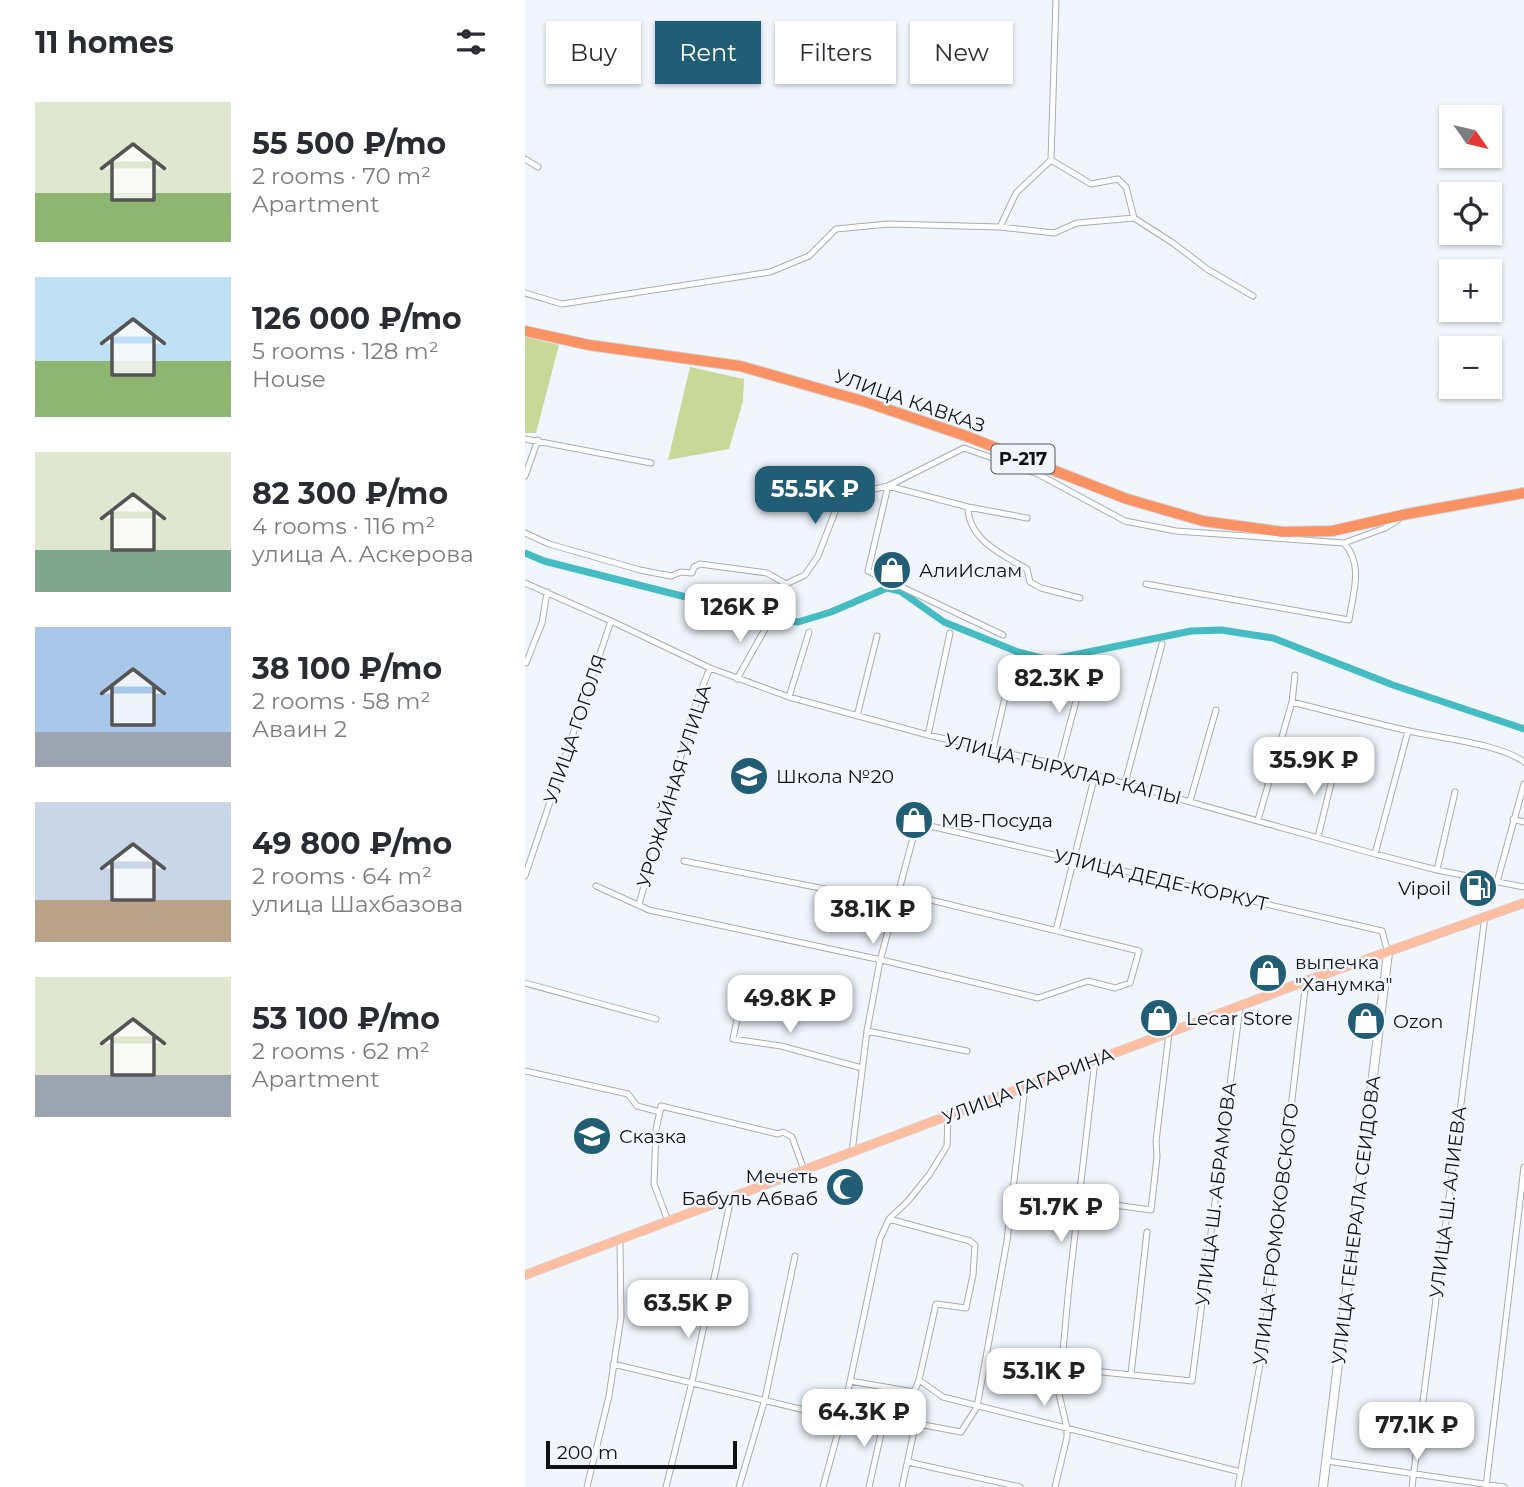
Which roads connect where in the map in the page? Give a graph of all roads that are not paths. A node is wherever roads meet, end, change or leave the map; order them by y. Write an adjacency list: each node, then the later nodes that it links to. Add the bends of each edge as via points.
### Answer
1 (1056, 0): 3 (street)
2 (525, 159): 4 (street)
3 (1051, 160): 5 (street, via 1091,184 1118,180 1126,187); 6 (street, via 1016,193)
4 (538, 167)
5 (1134, 218): 6 (street, via 1077,223 1053,233); 8 (street)
6 (1000, 227): 7 (street, via 888,224 836,229 809,256 770,272 562,304)
7 (525, 293)
8 (1253, 296)
9 (525, 331): 10 (highway, УЛИЦА КАВКАЗ / Р-217, via 589,345 740,366)
10 (966, 436): 13 (street); 19 (highway, УЛИЦА КАВКАЗ / Р-217, via 1127,499 1203,521 1283,532 1332,531)
11 (525, 439): 12 (street)
12 (538, 440): 14 (street); 15 (street)
13 (954, 451): 16 (street); 22 (street, via 970,449 1038,474 1125,521 1176,531)
14 (651, 463)
15 (525, 476)
16 (888, 486): 18 (street); 24 (street, via 856,493 838,504 811,568); 31 (street, via 868,571)
17 (1524, 493): 19 (highway, УЛИЦА КАВКАЗ / Р-217)
18 (968, 507): 20 (street); 27 (street, via 968,518 979,537 1027,569 1030,582)
19 (1407, 514): 22 (street, via 1385,528)
20 (1027, 518)
21 (525, 533): 24 (street, via 640,570 674,576 692,573 700,564 767,573)
22 (1344, 543): 25 (street, via 1357,573 1349,620)
23 (525, 583): 26 (street, УЛИЦА ГЫРХЛАР-КАПЫ)
24 (786, 584): 39 (street)
25 (1146, 584)
26 (547, 592): 28 (street, УЛИЦА ГЫРХЛАР-КАПЫ); 34 (street, via 542,622)
27 (1080, 598)
28 (611, 621): 36 (street, УЛИЦА ГЫРХЛАР-КАПЫ); 63 (street, УЛИЦА ГОГОЛЯ)
29 (809, 632): 40 (street)
30 (950, 633): 45 (street)
31 (1003, 635)
32 (877, 636): 43 (street)
33 (1162, 643): 51 (street)
34 (526, 663)
35 (1013, 663): 46 (street)
36 (710, 668): 39 (street, УЛИЦА ГЫРХЛАР-КАПЫ); 70 (street, УРОЖАЙНАЯ УЛИЦА)
37 (1084, 671): 49 (street)
38 (1295, 675): 41 (street)
39 (737, 679): 40 (street, УЛИЦА ГЫРХЛАР-КАПЫ)
40 (789, 697): 43 (street, УЛИЦА ГЫРХЛАР-КАПЫ)
41 (1292, 702): 44 (street); 56 (street)
42 (1216, 710): 54 (street)
43 (857, 716): 45 (street, УЛИЦА ГЫРХЛАР-КАПЫ)
44 (1408, 731): 47 (street, via 1496,750); 59 (street)
45 (927, 735): 46 (street, УЛИЦА ГЫРХЛАР-КАПЫ)
46 (993, 748): 49 (street, УЛИЦА ГЫРХЛАР-КАПЫ)
47 (1524, 762)
48 (1336, 763): 58 (street)
49 (1059, 765): 50 (street, УЛИЦА ГЫРХЛАР-КАПЫ)
50 (1094, 775): 51 (street, УЛИЦА ГЫРХЛАР-КАПЫ); 60 (street)
51 (1125, 783): 54 (street, УЛИЦА ГЫРХЛАР-КАПЫ)
52 (1524, 784): 55 (street)
53 (1455, 792): 62 (street)
54 (1190, 801): 56 (street, УЛИЦА ГЫРХЛАР-КАПЫ)
55 (1513, 819): 57 (street); 64 (street)
56 (1258, 820): 58 (street, УЛИЦА ГЫРХЛАР-КАПЫ)
57 (1524, 822)
58 (1318, 837): 59 (street, УЛИЦА ГЫРХЛАР-КАПЫ)
59 (1375, 854): 62 (street, УЛИЦА ГЫРХЛАР-КАПЫ)
60 (1073, 860): 67 (street, УЛИЦА ДЕДЕ-КОРКУТ, via 918,823); 72 (street); 73 (street, УЛИЦА ДЕДЕ-КОРКУТ, via 1382,931)
61 (684, 861): 68 (street)
62 (1437, 870): 64 (street, УЛИЦА ГЫРХЛАР-КАПЫ)
63 (525, 876)
64 (1497, 882): 66 (street, УЛИЦА ГЫРХЛАР-КАПЫ)
65 (596, 886): 70 (street)
66 (1524, 887)
67 (898, 892): 68 (street); 72 (street)
68 (896, 903): 74 (street)
69 (1524, 903): 71 (main road, УЛИЦА ГАГАРИНА)
70 (639, 904): 74 (street, via 649,910)
71 (1485, 916): 73 (main road, УЛИЦА ГАГАРИНА); 116 (street, УЛИЦА Ш. АЛИЕВА)
72 (1056, 930): 74 (street, via 1139,951 1130,983 1115,988 1088,981 1038,998)
73 (1388, 953): 75 (main road, УЛИЦА ГАГАРИНА); 113 (street, УЛИЦА ГЕНЕРАЛА СЕИДОВА)
74 (880, 961): 80 (street)
75 (1306, 981): 78 (main road, УЛИЦА ГАГАРИНА); 115 (street, УЛИЦА ГРОМОКОВСКОГО, via 1262,1353)
76 (525, 983): 79 (street)
77 (743, 991): 84 (street, via 733,1039 781,1046)
78 (1240, 1007): 81 (main road, УЛИЦА ГАГАРИНА); 102 (street, УЛИЦА Ш. АБРАМОВА, via 1192,1381)
79 (656, 1018)
80 (867, 1031): 82 (street); 84 (street)
81 (1169, 1033): 83 (main road, УЛИЦА ГАГАРИНА); 93 (street, via 1151,1210)
82 (967, 1051)
83 (1095, 1060): 86 (main road, УЛИЦА ГАГАРИНА); 93 (street)
84 (862, 1068): 89 (street)
85 (525, 1071): 87 (street, via 628,1094 637,1107)
86 (1025, 1086): 88 (main road, УЛИЦА ГАГАРИНА); 107 (street, via 1007,1241)
87 (660, 1109): 91 (street, via 783,1132 792,1137); 95 (street, via 654,1184)
88 (948, 1117): 89 (main road, УЛИЦА ГАГАРИНА); 94 (street, via 947,1146 940,1159)
89 (852, 1153): 91 (main road, УЛИЦА ГАГАРИНА)
90 (1524, 1167): 117 (street)
91 (804, 1170): 92 (main road, УЛИЦА ГАГАРИНА)
92 (731, 1198): 95 (main road, УЛИЦА ГАГАРИНА); 105 (street)
93 (1079, 1200): 101 (street)
94 (889, 1219): 103 (street, via 975,1245 966,1308 936,1304); 104 (street, via 880,1239)
95 (668, 1222): 97 (main road, УЛИЦА ГАГАРИНА)
96 (1147, 1232): 102 (street)
97 (620, 1240): 99 (main road, УЛИЦА ГАГАРИНА); 100 (street, via 621,1317)
98 (795, 1256): 106 (street)
99 (528, 1275)
100 (613, 1364): 105 (street); 118 (street)
101 (1062, 1368): 102 (street); 112 (street, via 1059,1394)
102 (1131, 1374)
103 (919, 1380): 104 (street, via 914,1392); 107 (street, via 943,1398)
104 (850, 1381): 108 (street)
105 (692, 1382): 106 (street); 119 (street)
106 (765, 1399): 110 (street); 120 (street)
107 (977, 1407): 111 (street, via 961,1432); 112 (street)
108 (844, 1410): 109 (street); 110 (street)
109 (885, 1416): 111 (street); 122 (street)
110 (842, 1419): 121 (street)
111 (916, 1422): 114 (street)
112 (1067, 1427): 115 (street); 125 (street)
113 (1327, 1461): 116 (street); 127 (street, УЛИЦА ГЕНЕРАЛА СЕИДОВА)
114 (908, 1462): 123 (street); 124 (street)
115 (1241, 1472): 126 (street, УЛИЦА ГРОМОКОВСКОГО)
116 (1413, 1474): 117 (street); 128 (street, УЛИЦА Ш. АЛИЕВА)
117 (1486, 1486): 129 (street)
118 (586, 1487)
119 (666, 1487)
120 (739, 1487)
121 (823, 1487)
122 (869, 1487)
123 (902, 1487)
124 (1020, 1487)
125 (1055, 1487)
126 (1238, 1487)
127 (1323, 1487)
128 (1412, 1487)
129 (1504, 1487)

